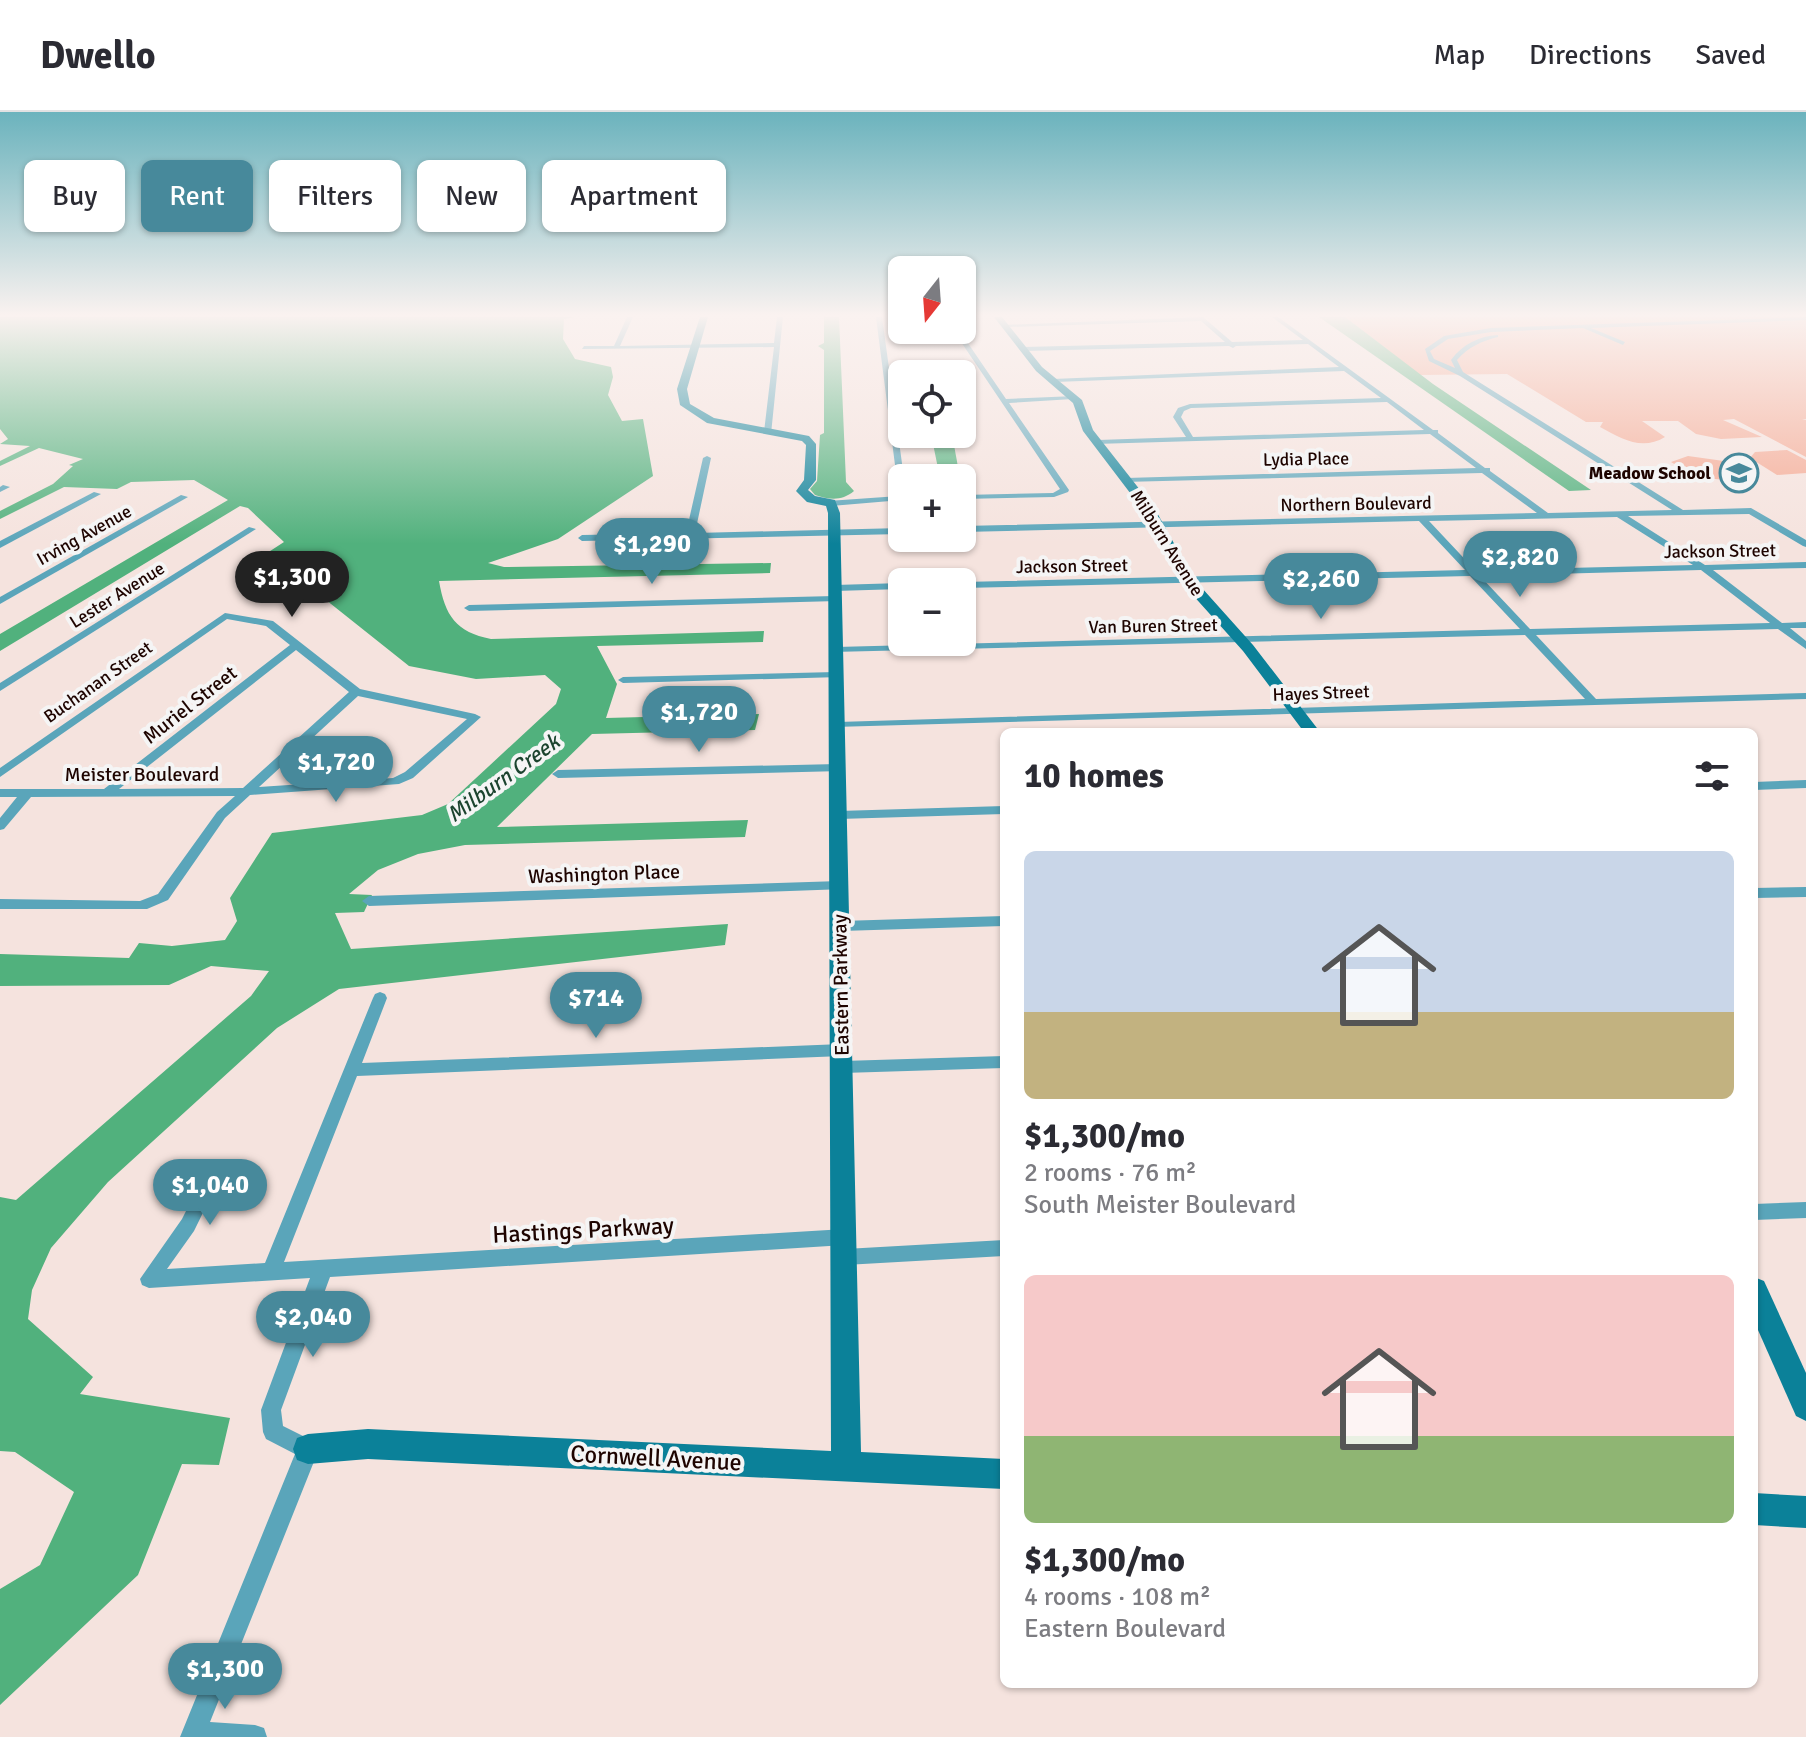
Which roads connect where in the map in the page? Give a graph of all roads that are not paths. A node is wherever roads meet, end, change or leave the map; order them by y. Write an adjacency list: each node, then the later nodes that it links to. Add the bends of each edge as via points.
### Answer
1 (683, 393): 11 (street, via 685,405 711,421)
2 (772, 393): 11 (street)
3 (889, 393): 16 (street)
4 (998, 393): 10 (street)
5 (1069, 393): 8 (street, Milburn Avenue)
6 (1380, 393): 9 (street)
7 (1492, 393): 25 (street)
8 (1073, 397): 10 (street); 14 (street, Milburn Avenue)
9 (1390, 400): 12 (street); 13 (street, via 1190,406 1177,417)
10 (1004, 401): 22 (street, via 1065,490 1054,495)
11 (768, 432): 23 (street, via 808,441 810,480 802,491)
12 (1435, 432): 13 (street); 17 (street)
13 (1191, 439): 14 (street)
14 (1098, 442): 18 (street, Milburn Avenue)
15 (707, 458): 34 (street)
16 (898, 464)
17 (1487, 470): 18 (street, Lydia Place); 27 (street)
18 (1126, 480): 29 (street, Milburn Avenue)
19 (97, 494): 37 (street)
20 (184, 497): 45 (street, Irving Avenue)
21 (888, 497): 23 (street)
22 (976, 497)
23 (831, 503): 33 (street, Eastern Parkway)
24 (1751, 511): 25 (street, Northern Boulevard); 36 (street, Jackson Street)
25 (1682, 513): 26 (street, Northern Boulevard)
26 (1619, 514): 27 (street, Northern Boulevard); 39 (street)
27 (1546, 516): 28 (street, Northern Boulevard)
28 (1422, 519): 29 (street, Northern Boulevard); 40 (street)
29 (1156, 525): 31 (street, Northern Boulevard); 41 (street, Milburn Avenue)
30 (252, 529): 56 (street, Lester Avenue)
31 (976, 529)
32 (888, 531): 33 (street)
33 (835, 532): 34 (street); 44 (street, Eastern Parkway)
34 (690, 536): 35 (street)
35 (582, 538)
36 (1806, 544)
37 (0, 545)
38 (1806, 565): 39 (street, Jackson Street)
39 (1702, 567): 40 (street, Jackson Street); 48 (street)
40 (1472, 573): 41 (street, Jackson Street); 49 (street)
41 (1187, 580): 42 (street, Jackson Street); 50 (street, Milburn Avenue)
42 (976, 585)
43 (888, 588): 44 (street)
44 (835, 594): 46 (street); 53 (street, Eastern Parkway)
45 (0, 601)
46 (469, 608)
47 (1806, 625): 48 (street, Van Buren Street)
48 (1780, 626): 49 (street, Van Buren Street); 52 (street)
49 (1527, 632): 50 (street, Van Buren Street); 59 (street)
50 (1240, 640): 53 (street, Van Buren Street); 60 (street, Milburn Avenue)
51 (296, 645): 57 (street); 64 (street, Buchanan Street, via 269,623 225,616); 71 (street, Muriel Street)
52 (1806, 646)
53 (836, 650): 54 (street, Eastern Parkway)
54 (836, 675): 55 (street); 61 (street, Eastern Parkway)
55 (623, 680)
56 (0, 688)
57 (356, 692): 68 (street); 68 (street, Meister Boulevard, via 475,717 409,775 395,781)
58 (1806, 696): 59 (street, Hayes Street)
59 (1594, 703): 60 (street, Hayes Street)
60 (1296, 712): 61 (street, Hayes Street); 62 (street, Milburn Avenue)
61 (838, 725): 63 (street, Eastern Parkway)
62 (1309, 728)
63 (838, 768): 65 (street); 73 (street, Eastern Parkway)
64 (0, 773)
65 (558, 774)
66 (1806, 784): 67 (street)
67 (1758, 786)
68 (245, 792): 71 (street, Meister Boulevard); 79 (street, via 221,815 163,897 142,906)
69 (0, 793): 70 (street, Meister Boulevard)
70 (27, 793): 71 (street, Meister Boulevard); 74 (street)
71 (106, 793)
72 (1000, 810): 73 (street)
73 (839, 815): 75 (street, Eastern Parkway)
74 (0, 826)
75 (840, 886): 78 (street, Washington Place); 81 (street, Eastern Parkway)
76 (1806, 892): 77 (street)
77 (1758, 893)
78 (369, 901)
79 (0, 904)
80 (1000, 921): 81 (street)
81 (841, 926): 83 (street, Eastern Parkway)
82 (380, 998): 85 (street)
83 (842, 1058): 84 (street); 85 (street); 89 (street, Eastern Parkway)
84 (1000, 1062)
85 (351, 1070): 92 (street)
86 (211, 1178): 92 (street, Hastings Parkway, via 188,1225 149,1279)
87 (1806, 1210): 88 (street)
88 (1758, 1212)
89 (845, 1247): 90 (street, Hastings Parkway); 91 (street, Hastings Parkway); 96 (street, Eastern Parkway)
90 (1000, 1248)
91 (323, 1269): 92 (street, Hastings Parkway); 95 (street, via 271,1410 273,1432)
92 (271, 1272)
93 (1758, 1299): 94 (street)
94 (1806, 1406)
95 (308, 1449): 96 (street, Cornwell Avenue, via 368,1444); 100 (street)
96 (846, 1467): 97 (street, Cornwell Avenue)
97 (1000, 1474)
98 (1758, 1509): 99 (street)
99 (1806, 1512)
100 (192, 1735): 101 (street)
101 (255, 1737)

